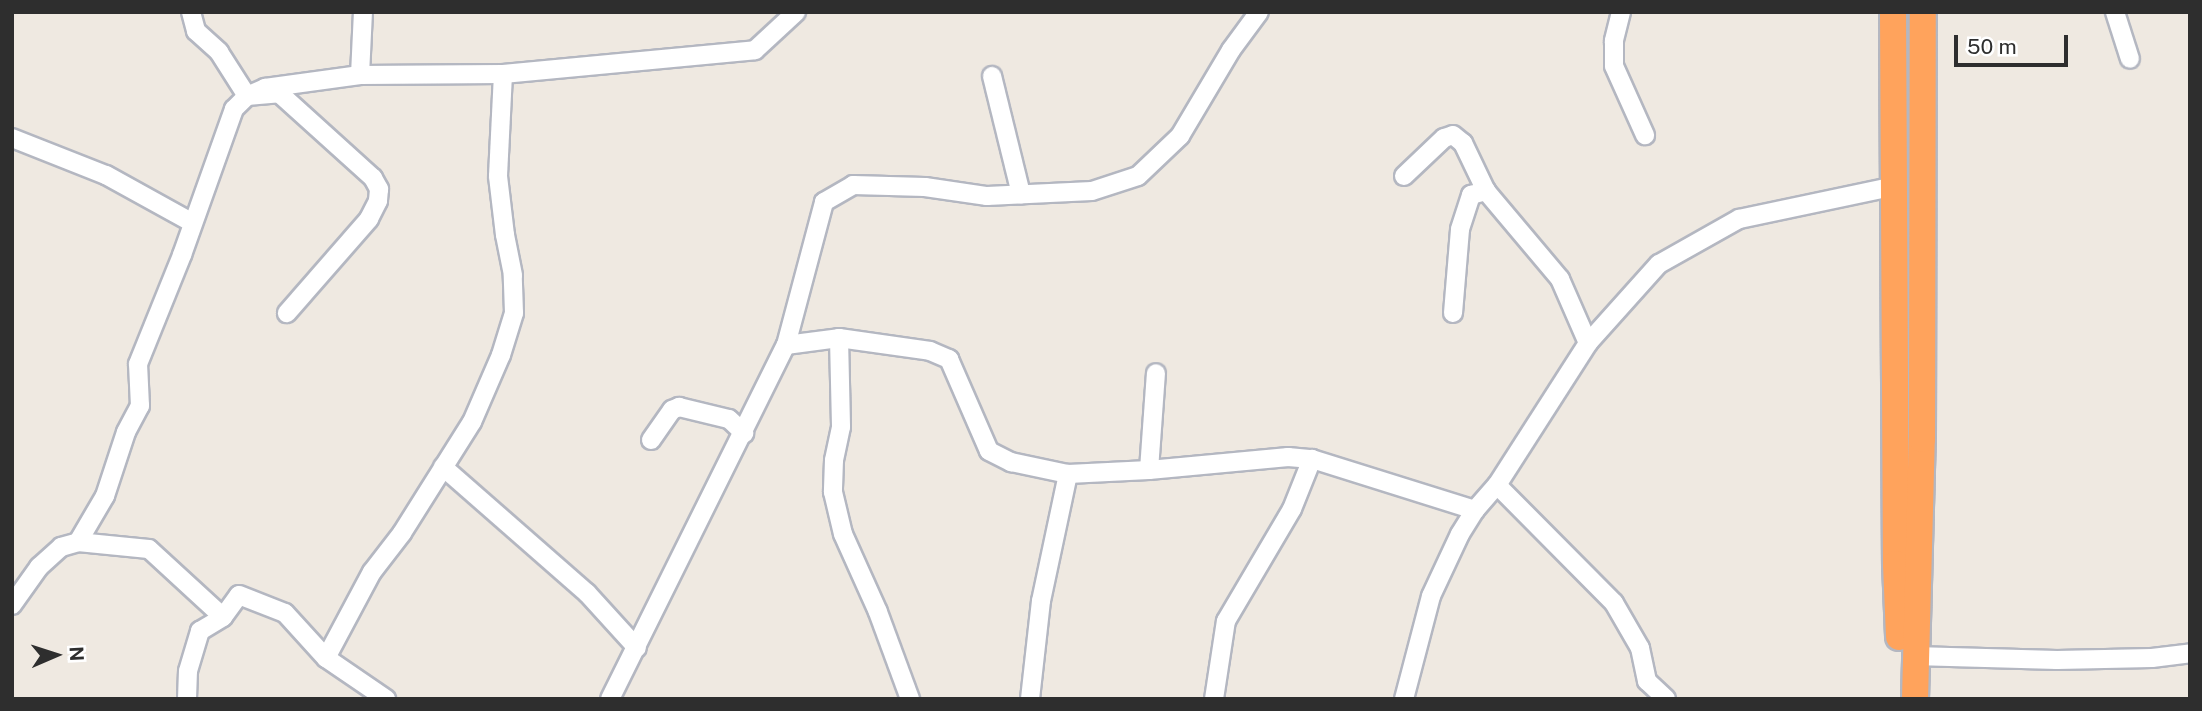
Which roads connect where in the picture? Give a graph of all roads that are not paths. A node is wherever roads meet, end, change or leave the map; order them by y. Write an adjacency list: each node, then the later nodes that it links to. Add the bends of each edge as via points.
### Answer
1 (191, 12): 13 (street, via 196,31 219,52)
2 (363, 12): 11 (street)
3 (796, 12): 10 (street, via 755,50)
4 (1259, 12): 19 (street, via 1180,136 1138,176 1092,191)
5 (1621, 12): 14 (street, via 1614,66)
6 (1893, 12): 17 (highway)
7 (1923, 12): 40 (highway, via 1922,452)
8 (2115, 12): 9 (street)
9 (2130, 59)
10 (503, 74): 11 (street); 30 (street, via 498,176 514,313 472,422)
11 (360, 75): 13 (street, via 265,88)
12 (992, 76): 19 (street)
13 (247, 96): 20 (street, via 234,109); 21 (street, via 279,93 373,178 379,189 369,219)
14 (1645, 135)
15 (12, 138): 20 (street, via 106,175)
16 (1404, 176): 18 (street, via 1453,135 1463,144)
17 (1896, 186): 24 (street, via 1739,219 1659,264); 50 (highway)
18 (1486, 191): 22 (street, via 1471,195 1461,229); 24 (street, via 1560,279)
19 (1021, 194): 25 (street, via 875,184 853,185 824,202)
20 (193, 223): 35 (street, via 138,364 140,406 126,432 105,495)
21 (287, 313)
22 (1453, 313)
23 (839, 338): 25 (street); 32 (street, via 930,351 949,359 989,452); 42 (street, via 841,427 833,492 843,534)
24 (1588, 343): 33 (street)
25 (786, 345): 27 (street)
26 (1156, 373): 31 (street)
27 (744, 433): 28 (street, via 729,419 679,407); 38 (street)
28 (651, 440)
29 (1312, 459): 31 (street, via 1288,457); 34 (street); 47 (street, via 1292,509 1226,621)
30 (443, 467): 38 (street, via 587,593); 41 (street, via 372,572)
31 (1149, 470): 32 (street)
32 (1068, 474): 46 (street, via 1041,601)
33 (1497, 485): 34 (street); 49 (street, via 1614,603 1640,648 1647,681)
34 (1475, 510): 48 (street, via 1431,596)
35 (78, 542): 36 (street, via 61,547 39,567); 37 (street, via 149,549)
36 (12, 605)
37 (223, 617): 41 (street, via 239,595 285,613); 43 (street, via 200,631 188,671)
38 (637, 648): 45 (street)
39 (2190, 653): 40 (street, via 2057,660)
40 (1914, 656): 51 (highway)
41 (326, 658): 44 (street)
42 (916, 698)
43 (187, 699)
44 (386, 699)
45 (610, 699)
46 (1030, 699)
47 (1214, 699)
48 (1404, 699)
49 (1666, 699)
50 (1899, 699)
51 (1915, 699)

